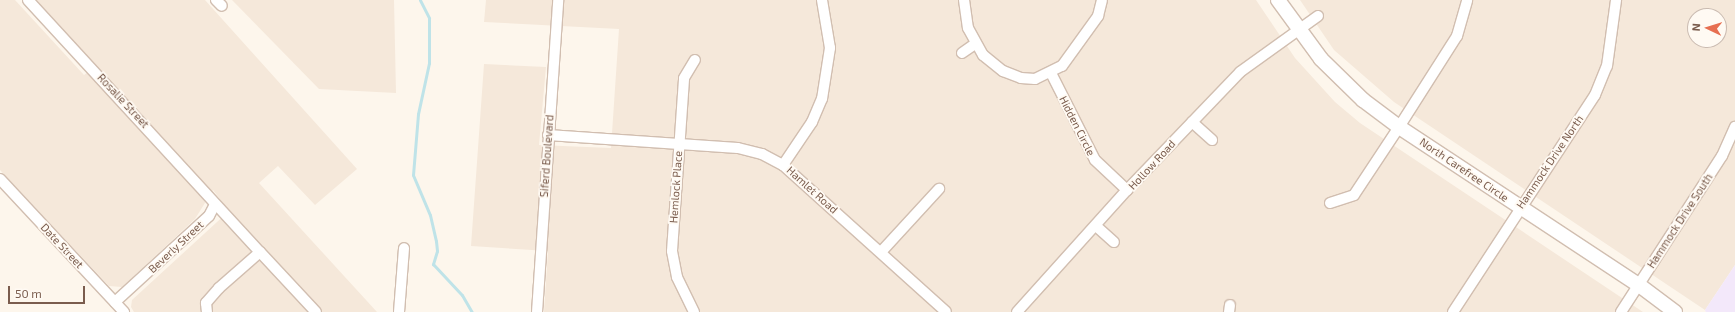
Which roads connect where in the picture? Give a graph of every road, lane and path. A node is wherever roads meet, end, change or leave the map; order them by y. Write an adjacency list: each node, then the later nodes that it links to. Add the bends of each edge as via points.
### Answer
1 (28, 0): 26 (street, Rosalie Street, via 209,194)
2 (558, 0): 18 (street, Siferd Boulevard)
3 (822, 0): 21 (street, via 830,48 822,99 812,122)
4 (964, 0): 11 (street, via 968,28)
5 (1102, 0): 14 (street, via 1098,16 1062,66)
6 (1278, 0): 10 (main road, North Carefree Circle)
7 (1467, 0): 16 (street, via 1457,36)
8 (1616, 0): 27 (street, Hammock Drive North, via 1607,66 1600,85)
9 (1318, 16): 10 (street, Hollow Road)
10 (1298, 30): 15 (street, Hollow Road, via 1240,72); 16 (main road, North Carefree Circle, via 1321,60 1345,84)
11 (976, 44): 12 (street); 14 (street, via 984,55 1004,71 1021,78 1035,79)
12 (962, 53)
13 (695, 60): 20 (street, Hemlock Place, via 684,78)
14 (1051, 73): 24 (street, Hidden Circle, via 1095,160)
15 (1192, 122): 19 (street); 24 (street, Hollow Road)
16 (1399, 127): 25 (street, via 1354,195); 27 (main road, North Carefree Circle)
17 (1735, 127): 33 (street, Hammock Drive South, via 1722,156)
18 (548, 135): 20 (street, Hamlet Road); 39 (street, Siferd Boulevard)
19 (1212, 140)
20 (679, 144): 21 (street, Hamlet Road, via 738,148); 40 (street, Hemlock Place, via 672,251 678,277)
21 (783, 164): 32 (street, Hamlet Road)
22 (0, 179): 34 (street, Date Street)
23 (939, 189): 32 (street)
24 (1127, 190): 28 (street, Hollow Road)
25 (1330, 203)
26 (215, 204): 31 (street, Rosalie Street); 34 (street, Beverly Street, via 209,216)
27 (1520, 207): 33 (main road, North Carefree Circle); 43 (street, Hammock Drive North)
28 (1096, 226): 29 (street); 42 (street, Hollow Road)
29 (1114, 242)
30 (404, 248): 38 (street)
31 (260, 252): 36 (street, via 206,302); 37 (street, Rosalie Street)
32 (881, 252): 41 (street, Hamlet Road)
33 (1639, 285): 44 (street, Hammock Drive South); 45 (main road, North Carefree Circle)
34 (115, 302): 35 (street, Date Street)
35 (124, 312)
36 (207, 312)
37 (316, 312)
38 (399, 312)
39 (537, 312)
40 (694, 312)
41 (946, 312)
42 (1017, 312)
43 (1452, 312)
44 (1621, 312)
45 (1675, 312)

